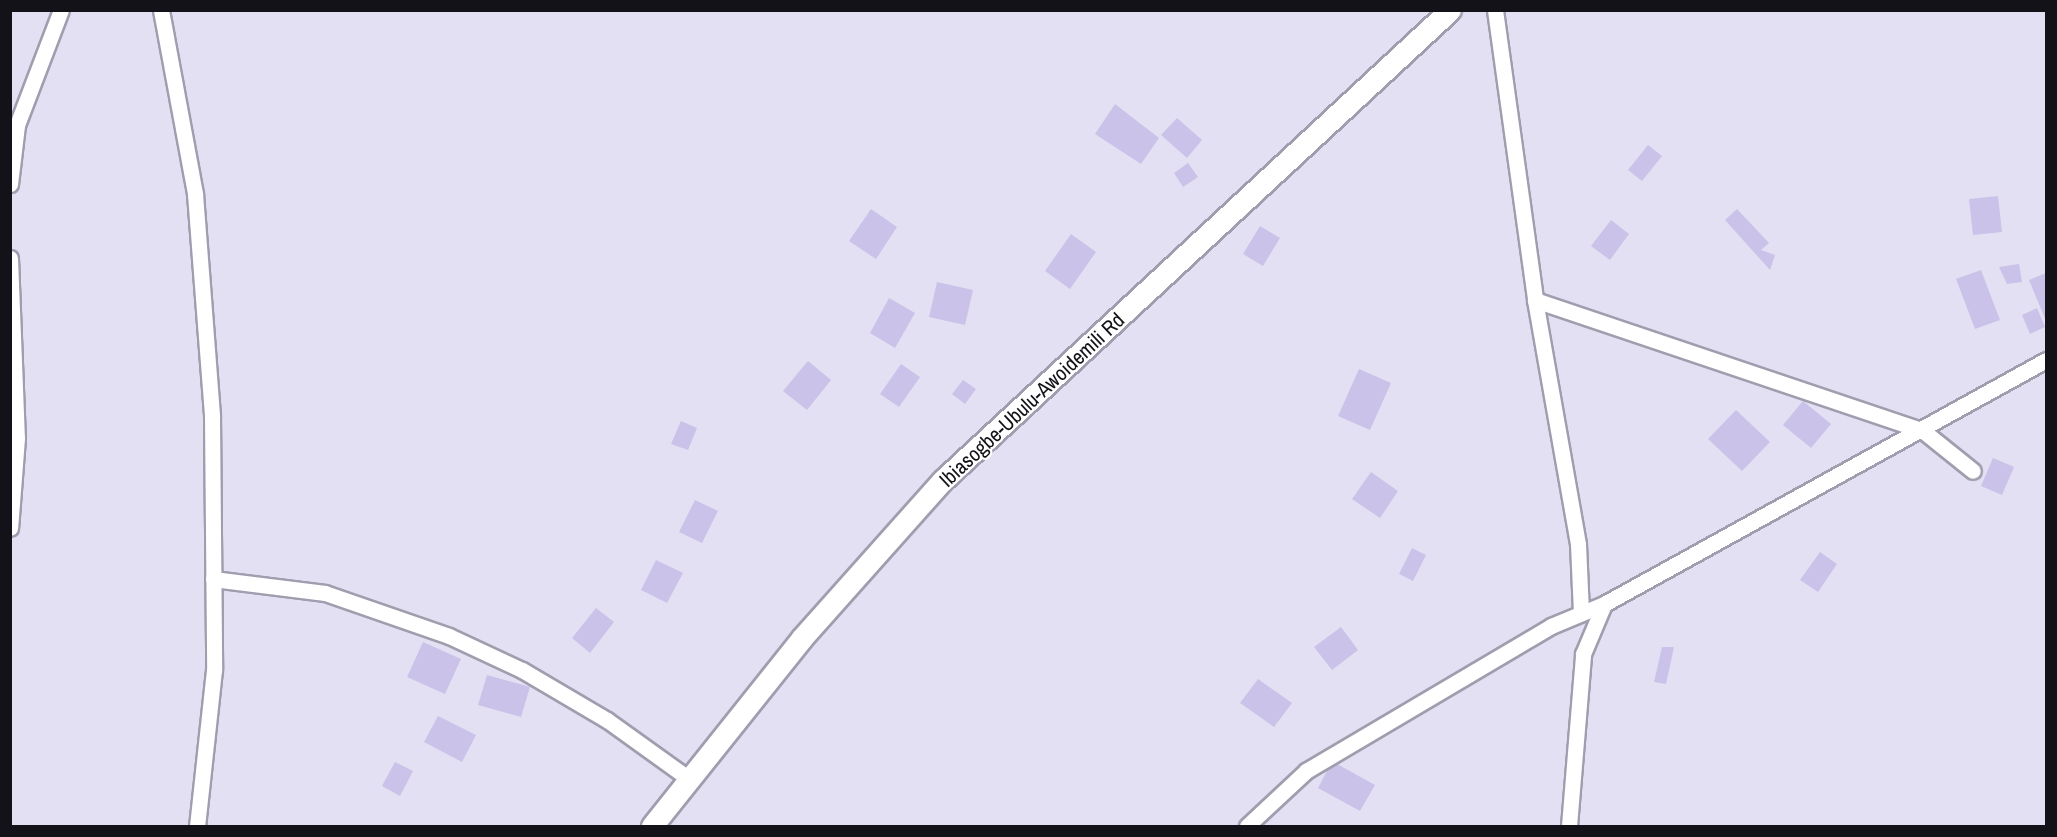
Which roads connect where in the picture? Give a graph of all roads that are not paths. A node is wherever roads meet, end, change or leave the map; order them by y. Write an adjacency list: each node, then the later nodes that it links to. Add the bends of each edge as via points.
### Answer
1 (61, 10): 5 (street, via 17,125)
2 (161, 10): 12 (street, via 195,194 212,417)
3 (1450, 10): 15 (street, Ibiasogbe-Ubulu-Awoidemili Rd, via 943,480 802,638)
4 (1495, 10): 7 (street)
5 (10, 184)
6 (10, 258): 11 (street, via 17,438)
7 (1535, 300): 9 (street); 14 (street, via 1578,544)
8 (2046, 360): 9 (street)
9 (1922, 430): 10 (street); 13 (street, via 1788,499)
10 (1973, 471)
11 (10, 528)
12 (213, 579): 15 (street, via 325,592 449,636 522,670 607,720); 16 (street, via 214,670)
13 (1604, 603): 14 (street); 19 (street, via 1583,654)
14 (1581, 613): 18 (street, via 1551,626 1306,771)
15 (689, 779): 17 (street, Ibiasogbe-Ubulu-Awoidemili Rd)
16 (197, 826)
17 (652, 826)
18 (1247, 826)
19 (1569, 826)

